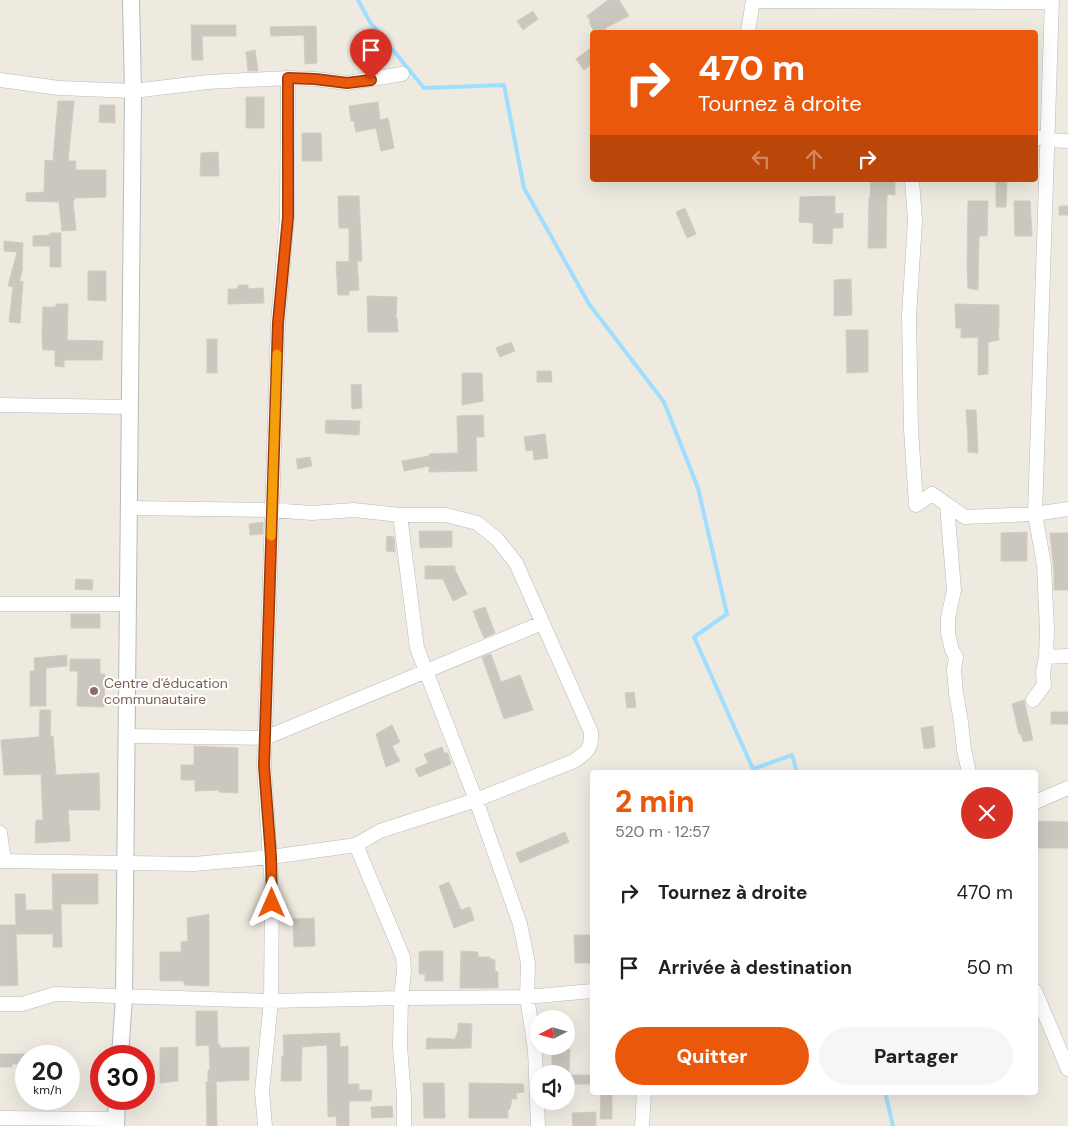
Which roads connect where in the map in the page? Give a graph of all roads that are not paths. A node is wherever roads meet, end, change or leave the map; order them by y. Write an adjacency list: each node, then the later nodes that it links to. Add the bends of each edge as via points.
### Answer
1 (131, 0): 8 (street)
2 (753, 0): 3 (street); 4 (street)
3 (1052, 1): 9 (street)
4 (748, 30)
5 (402, 74): 6 (street, via 347,83)
6 (288, 78): 8 (street, via 208,82); 17 (street, via 288,217 278,323)
7 (0, 80): 8 (street, via 59,88)
8 (132, 91): 13 (street)
9 (1041, 138): 10 (street); 18 (street)
10 (1068, 141)
11 (912, 182): 14 (street, via 915,221 910,316 911,429 916,505 932,494)
12 (0, 405): 13 (street)
13 (130, 407): 15 (street)
14 (947, 505): 18 (street, via 965,517); 29 (street, via 954,590 948,633 956,657 956,693)
15 (129, 508): 17 (street); 21 (street)
16 (1068, 509): 18 (street)
17 (271, 510): 19 (street, via 312,513 354,510); 28 (street)
18 (1035, 514): 24 (street, via 1044,565)
19 (400, 515): 22 (street, via 446,515 477,523 497,539 516,563); 25 (street, via 414,633)
20 (0, 604): 21 (street)
21 (128, 604): 27 (street)
22 (542, 623): 25 (street); 31 (street, via 591,732 592,742 587,752 574,761)
23 (1068, 656): 24 (street)
24 (1046, 657): 26 (street, via 1044,685)
25 (425, 671): 28 (street); 31 (street)
26 (1033, 700)
27 (126, 736): 28 (street); 37 (street)
28 (265, 738): 35 (street)
29 (969, 770)
30 (1068, 788): 32 (street)
31 (476, 800): 34 (street, via 380,830); 40 (street, via 520,924 528,963)
32 (1038, 801)
33 (0, 833): 36 (street)
34 (356, 844): 35 (street); 41 (street, via 403,957)
35 (271, 857): 37 (street, via 194,864); 43 (street)
36 (2, 861): 37 (street)
37 (126, 862): 39 (street)
38 (590, 990): 40 (street)
39 (124, 997): 43 (street); 44 (street, via 55,994 22,1004); 45 (street)
40 (527, 997): 41 (street); 52 (street, via 535,1050)
41 (401, 998): 43 (street); 51 (street)
42 (1038, 998): 46 (street)
43 (272, 1001): 50 (street, via 262,1091)
44 (0, 1004)
45 (121, 1045)
46 (1068, 1069)
47 (644, 1095): 53 (street)
48 (0, 1118): 49 (street)
49 (116, 1122)
50 (265, 1126)
51 (404, 1126)
52 (538, 1126)
53 (642, 1126)

